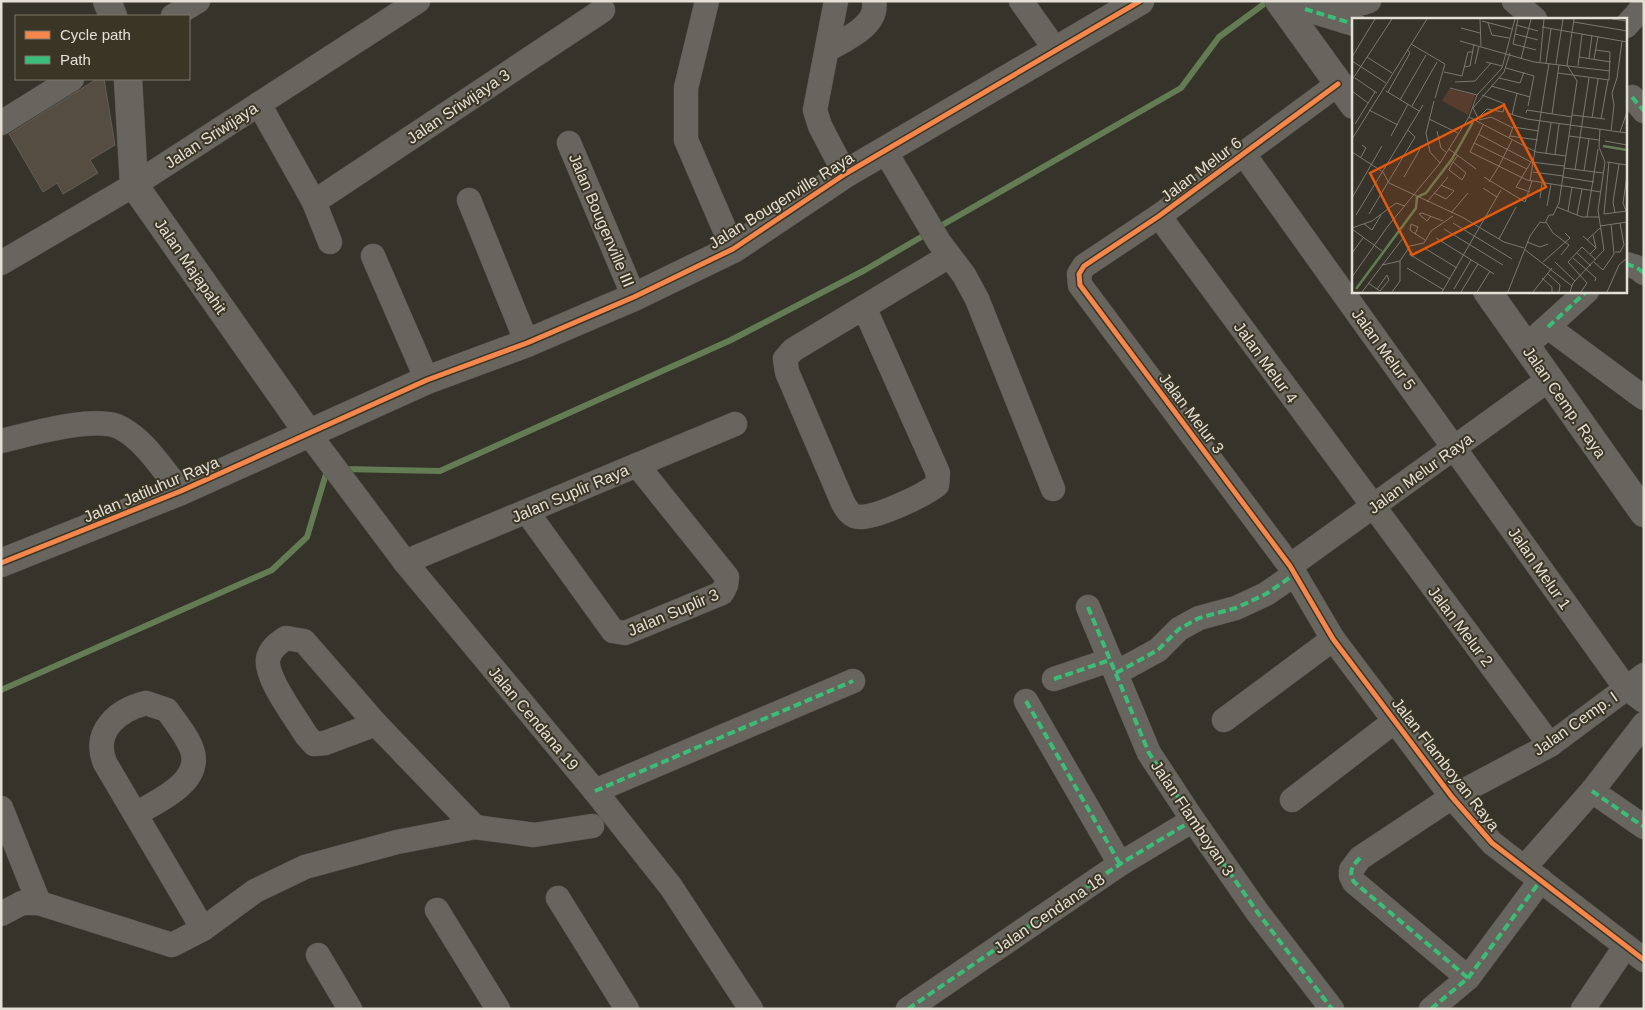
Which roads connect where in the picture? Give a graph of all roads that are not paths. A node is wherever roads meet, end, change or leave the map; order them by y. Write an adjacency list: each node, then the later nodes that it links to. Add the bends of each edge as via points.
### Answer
1 (107, 1): 15 (street)
2 (198, 1): 16 (street)
3 (418, 1): 25 (street, Jalan Sriwijaya)
4 (706, 1): 36 (street, via 686,88 686,140)
5 (836, 1): 20 (street)
6 (874, 1): 20 (street, via 872,17 864,27)
7 (1021, 1): 21 (street)
8 (1140, 1): 21 (street, Jalan Bougenville Raya)
9 (1336, 1): 10 (street)
10 (1369, 1)
11 (1514, 1): 17 (street)
12 (1644, 6): 19 (street)
13 (1295, 7): 18 (street); 24 (street)
14 (602, 10): 33 (street, Jalan Sriwijaya 3)
15 (113, 15)
16 (176, 15)
17 (1534, 18)
18 (1352, 23)
19 (1628, 24)
20 (827, 50): 30 (street, via 815,110)
21 (1055, 50): 28 (street, Jalan Bougenville Raya)
22 (70, 80): 26 (street)
23 (128, 80): 31 (street)
24 (1346, 94): 29 (street, Jalan Melur 6)
25 (258, 104): 31 (street, Jalan Sriwijaya); 33 (street)
26 (1, 122)
27 (569, 143): 45 (street, Jalan Bougenville III)
28 (884, 151): 30 (street, Jalan Bougenville Raya); 37 (street)
29 (1243, 153): 34 (street, Jalan Melur 6); 56 (street, Jalan Melur 5)
30 (846, 174): 36 (street, Jalan Bougenville Raya)
31 (134, 185): 39 (street, Jalan Sriwijaya); 54 (street, Jalan Majapahit)
32 (469, 200): 48 (street)
33 (314, 202): 35 (street)
34 (1159, 216): 42 (street, Jalan Melur 6, via 1084,266); 60 (street, Jalan Melur 4)
35 (330, 242)
36 (733, 249): 45 (street, Jalan Bougenville Raya)
37 (944, 249): 46 (street); 58 (street, via 977,299)
38 (373, 256): 50 (street)
39 (1, 263)
40 (1628, 265): 41 (street)
41 (1644, 273)
42 (1079, 274): 65 (street, Jalan Melur 3, via 1080,285)
43 (1488, 292): 49 (street, Jalan Cemp. Raya)
44 (1586, 292): 47 (street)
45 (634, 297): 48 (street, Jalan Bougenville Raya)
46 (864, 307): 46 (street, via 938,473 937,485 929,491 859,518 849,513 843,503 787,372 785,359 793,350)
47 (1548, 327): 49 (street); 52 (street)
48 (527, 343): 50 (street, Jalan Bougenville Raya)
49 (1526, 346): 51 (street, Jalan Cemp. Raya)
50 (427, 380): 54 (street, Jalan Bougenville Raya)
51 (1548, 380): 56 (street, Jalan Melur Raya); 62 (street, Jalan Cemp. Raya)
52 (1644, 398)
53 (735, 424): 57 (street, Jalan Suplir Raya)
54 (308, 434): 59 (street, Jalan Jatiluhur Raya); 63 (street, Jalan Cendana 19)
55 (1, 441): 59 (street, via 69,425 119,426 146,448)
56 (1455, 448): 60 (street, Jalan Melur Raya); 71 (street, Jalan Melur 1)
57 (637, 465): 61 (street, Jalan Suplir Raya); 61 (street, Jalan Suplir 3, via 727,577 722,593 626,633 613,631)
58 (1053, 488)
59 (181, 491): 64 (street, Jalan Jatiluhur Raya)
60 (1373, 508): 65 (street, Jalan Melur Raya); 77 (street, Jalan Melur 2)
61 (526, 512): 63 (street, Jalan Suplir Raya)
62 (1644, 513)
63 (405, 562): 78 (street, Jalan Cendana 19)
64 (1, 563)
65 (1292, 570): 67 (street, Jalan Flamboyan Raya); 68 (street, Jalan Melur Raya, via 1266,594 1236,608 1199,618 1179,629 1158,650)
66 (1088, 607): 68 (street, Jalan Flamboyan 3)
67 (1333, 639): 73 (street); 74 (street, Jalan Flamboyan Raya)
68 (1113, 666): 69 (street, Jalan Melur Raya); 84 (street, Jalan Flamboyan 3, via 1149,753)
69 (1054, 680)
70 (853, 681): 78 (street)
71 (1638, 688): 77 (street, Jalan Cemp. I)
72 (1026, 701): 88 (street)
73 (1224, 720)
74 (1396, 720): 80 (street, Jalan Flamboyan Raya); 81 (street)
75 (376, 724): 75 (street, via 304,641 286,638 273,648 268,659 271,676 314,744); 87 (street)
76 (1644, 724): 79 (street)
77 (1550, 744): 80 (street, Jalan Cemp. I)
78 (595, 791): 101 (street, Jalan Cendana 19, via 671,887)
79 (1592, 791): 86 (street); 89 (street)
80 (1452, 796): 89 (street, Jalan Flamboyan Raya, via 1492,843); 97 (street, Jalan Cemp. I, via 1360,858 1351,870 1354,882)
81 (1292, 800)
82 (1, 808): 91 (street)
83 (136, 814): 83 (street, via 105,763 102,743 110,723 118,714 146,703 167,710 193,754 193,762 178,788); 94 (street)
84 (1192, 820): 88 (street, Jalan Cendana 18); 103 (street, Jalan Flamboyan 3)
85 (592, 826): 87 (street, via 534,835)
86 (1644, 827)
87 (475, 828): 94 (street, via 397,842 306,867 255,891)
88 (1120, 864): 102 (street, Jalan Cendana 18)
89 (1532, 874): 95 (street, Jalan Flamboyan Raya); 97 (street)
90 (558, 898): 100 (street)
91 (39, 903): 93 (street, via 22,902); 94 (street, via 172,944)
92 (437, 910): 99 (street)
93 (1, 914)
94 (203, 929)
95 (1635, 953): 105 (street)
96 (318, 955): 98 (street)
97 (1468, 978): 104 (street)
98 (350, 1009)
99 (498, 1009)
100 (627, 1009)
101 (751, 1009)
102 (908, 1009)
103 (1332, 1009)
104 (1431, 1009)
105 (1584, 1009)

